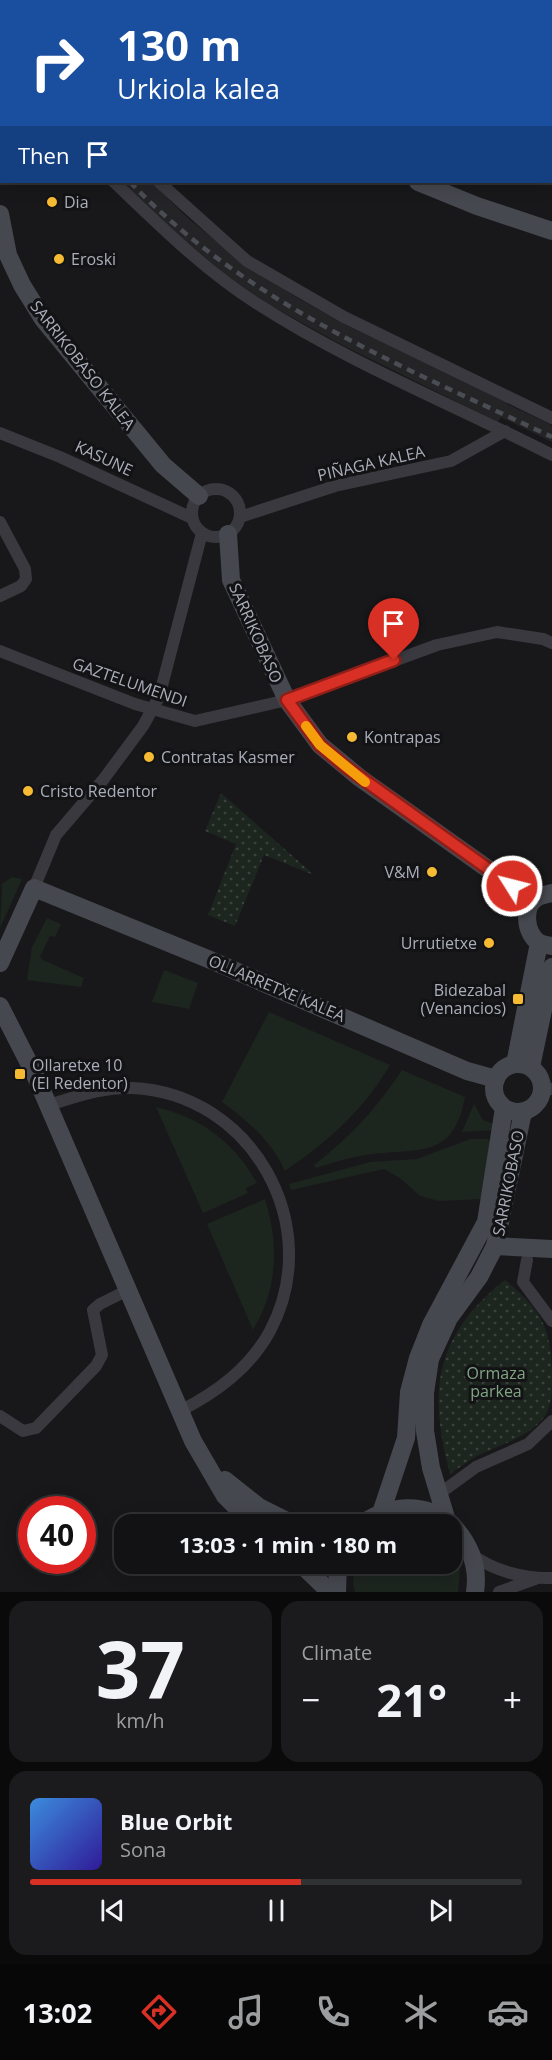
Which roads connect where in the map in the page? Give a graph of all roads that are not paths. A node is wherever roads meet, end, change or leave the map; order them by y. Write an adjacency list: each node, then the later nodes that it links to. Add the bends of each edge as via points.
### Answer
1 (115, 183): 8 (street, via 199,259 254,302 353,357)
2 (160, 183): 7 (street, via 247,261 344,317)
3 (420, 183): 5 (street)
4 (0, 214): 6 (street, SARRIKOBASO KALEA)
5 (552, 231)
6 (4, 257): 11 (street, SARRIKOBASO KALEA, via 49,327 163,465)
7 (552, 418)
8 (505, 431): 10 (street); 12 (street, PIÑAGA KALEA, via 452,461 335,486)
9 (0, 433): 13 (street, KASUNE, via 60,456)
10 (552, 455)
11 (198, 496): 12 (street, via 213,489 227,492 236,500); 13 (street)
12 (240, 517): 16 (street)
13 (192, 518): 15 (street)
14 (0, 522): 17 (street, via 25,569 26,579 21,586)
15 (202, 533): 16 (street, via 212,537); 21 (street, via 159,698)
16 (228, 534): 20 (street, SARRIKOBASO, via 231,580)
17 (0, 596)
18 (552, 643): 20 (street, GAZTELUMENDI, via 497,632 436,645)
19 (0, 651): 21 (street, GAZTELUMENDI)
20 (287, 700): 21 (street, GAZTELUMENDI, via 195,721); 24 (street, SARRIKOBASO, via 320,745 360,778)
21 (152, 710): 22 (street, via 103,780 56,835)
22 (34, 888): 26 (street); 30 (street, OLLARRETXE KALEA, via 467,1071)
23 (552, 893): 24 (street)
24 (533, 901): 25 (street, via 526,920 531,935)
25 (546, 944): 29 (street)
26 (0, 963)
27 (552, 967): 29 (street)
28 (0, 1006): 32 (street)
29 (523, 1065): 30 (street, via 503,1068); 31 (street, via 540,1076)
30 (496, 1079): 33 (street, via 495,1095)
31 (548, 1089): 34 (street, via 537,1104)
32 (48, 1105): 38 (street); 40 (street, via 113,1089 134,1088 173,1095 209,1111 241,1136 276,1186 287,1221 290,1258 278,1314 260,1347 235,1376)
33 (504, 1108): 34 (street); 45 (street, SARRIKOBASO, via 486,1222 431,1325 418,1358 409,1392 406,1438)
34 (523, 1112): 35 (street, SARRIKOBASO)
35 (495, 1246): 36 (street); 44 (street, SARRIKOBASO, via 479,1277 449,1318 430,1359 425,1431)
36 (552, 1249)
37 (526, 1260): 39 (street, via 523,1282)
38 (128, 1290): 40 (street); 41 (street, via 93,1310 102,1355 36,1428 23,1431)
39 (552, 1322)
40 (180, 1411): 43 (street)
41 (0, 1416)
42 (552, 1421): 44 (street, via 528,1444 476,1467)
43 (203, 1456): 46 (street, via 225,1496); 47 (street, via 244,1497)
44 (439, 1494): 49 (street, SARRIKOBASO)
45 (381, 1513): 48 (street, via 416,1509)
46 (243, 1514)
47 (275, 1514)
48 (427, 1514)
49 (446, 1514)
50 (462, 1536): 51 (street)
51 (472, 1555): 54 (street, via 502,1571); 58 (street)
52 (311, 1574): 56 (street)
53 (338, 1574): 57 (street)
54 (539, 1578): 55 (street); 59 (street)
55 (552, 1578)
56 (330, 1592)
57 (338, 1592)
58 (475, 1592)
59 (499, 1592)

